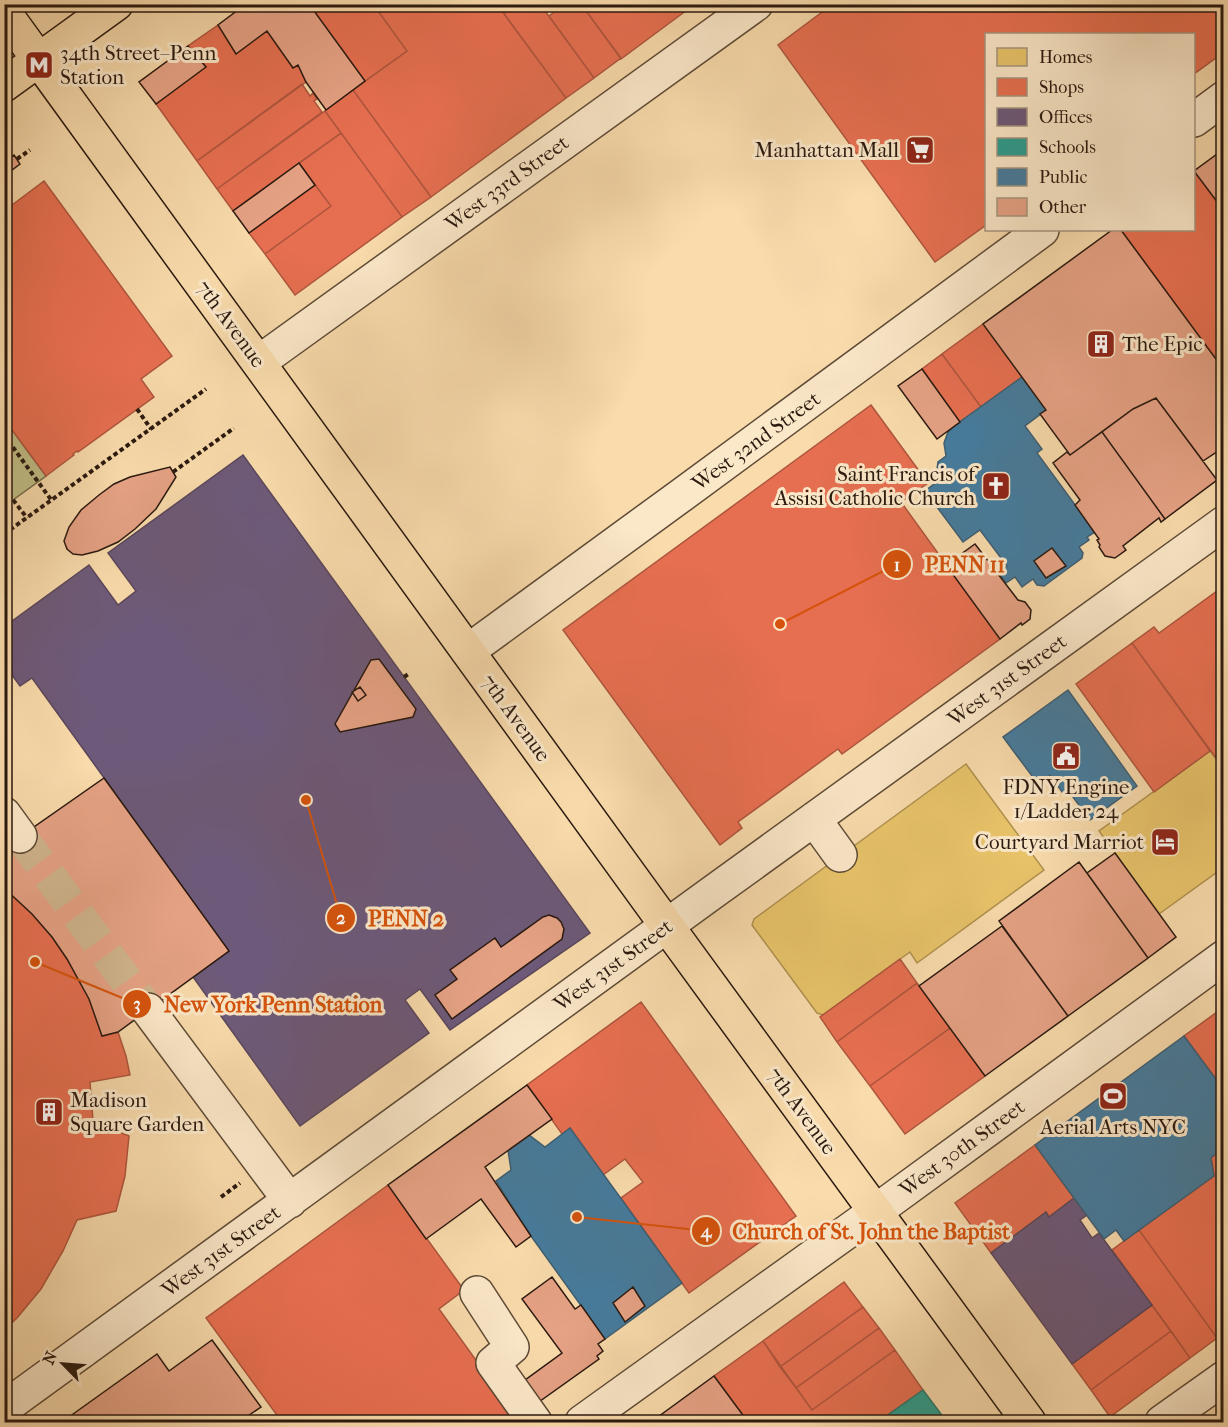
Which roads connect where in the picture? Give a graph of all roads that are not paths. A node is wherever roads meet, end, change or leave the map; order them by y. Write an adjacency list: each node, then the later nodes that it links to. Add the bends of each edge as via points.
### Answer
1 (116, 4): 4 (main road)
2 (756, 4): 9 (street, West 33rd Street)
3 (4, 12): 4 (main road, 7th Avenue)
4 (39, 60): 5 (main road); 9 (main road, 7th Avenue)
5 (4, 85)
6 (1224, 98): 7 (street)
7 (1195, 119)
8 (1041, 231): 11 (street, West 32nd Street)
9 (259, 362): 11 (main road, 7th Avenue)
10 (1224, 523): 12 (street, West 31st Street)
11 (468, 651): 14 (main road, 7th Avenue)
12 (814, 819): 13 (street); 14 (street, West 31st Street)
13 (840, 855)
14 (667, 926): 17 (street, West 31st Street); 18 (main road, 7th Avenue)
15 (1224, 957): 18 (street, West 30th Street)
16 (148, 1010): 17 (street)
17 (290, 1201): 21 (street, West 31st Street)
18 (876, 1211): 23 (street, West 30th Street); 24 (main road, 7th Avenue)
19 (477, 1293): 22 (street, via 512,1347 493,1363)
20 (1224, 1378): 25 (street)
21 (4, 1408)
22 (535, 1422)
23 (582, 1422)
24 (1029, 1422)
25 (1162, 1422)

